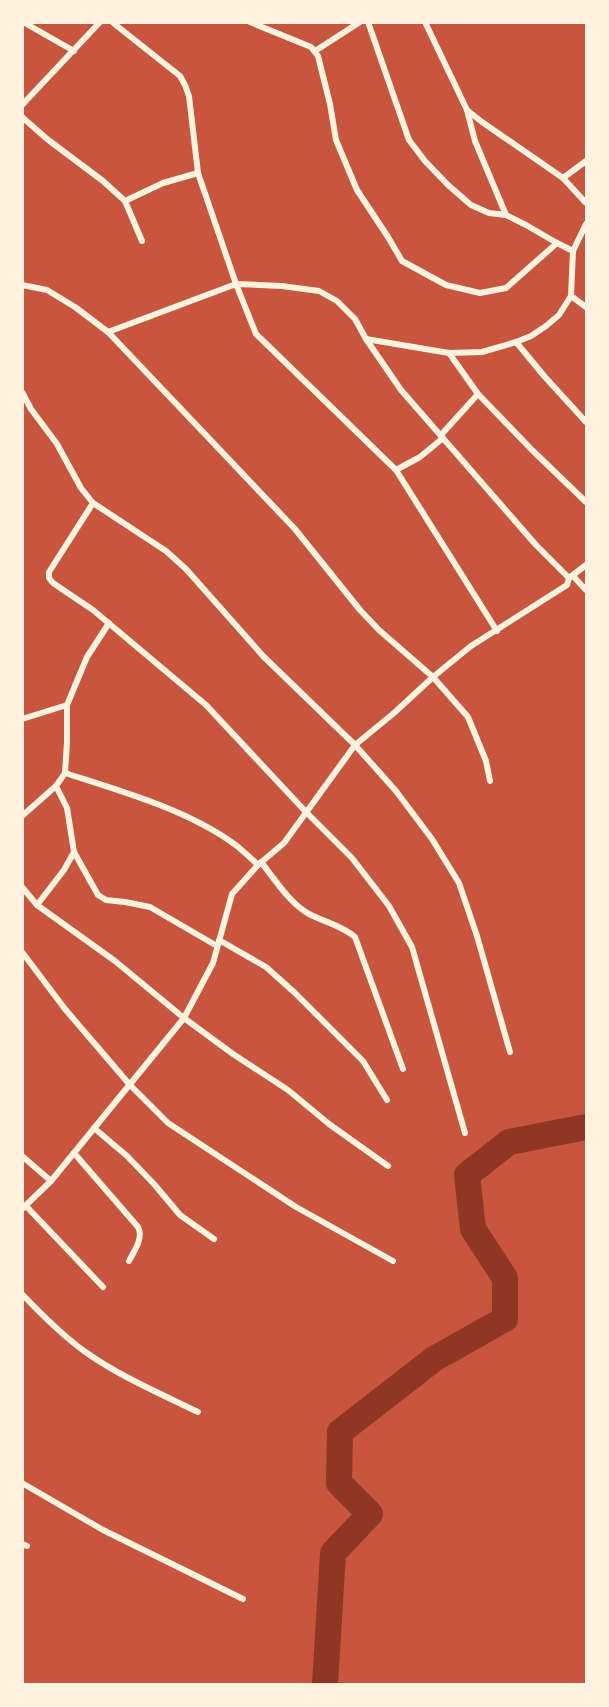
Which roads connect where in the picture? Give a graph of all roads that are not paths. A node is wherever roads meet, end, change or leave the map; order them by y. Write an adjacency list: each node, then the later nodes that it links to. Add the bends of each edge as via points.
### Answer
1 (22, 22): 8 (street)
2 (100, 22): 8 (street)
3 (112, 22): 14 (street, via 180,76 189,96)
4 (250, 22): 9 (street)
5 (360, 22): 9 (street)
6 (368, 22): 18 (street, via 409,140 448,186 471,205)
7 (425, 22): 11 (street)
8 (74, 51): 10 (street)
9 (315, 51): 21 (street, via 344,160 357,190 402,261 447,285 480,293 506,288)
10 (22, 105)
11 (467, 110): 15 (street); 18 (street, via 475,141)
12 (22, 117): 16 (street)
13 (586, 161): 15 (street)
14 (198, 173): 16 (street, via 163,183); 23 (street)
15 (563, 178): 17 (street)
16 (125, 201): 20 (street)
17 (586, 203)
18 (506, 215): 21 (street)
19 (586, 224): 22 (street)
20 (142, 241)
21 (557, 243): 22 (street)
22 (573, 251): 25 (street)
23 (236, 284): 27 (street); 28 (street, via 319,291 338,301 355,319); 35 (street, via 256,334)
24 (22, 285): 27 (street, via 46,290)
25 (571, 296): 26 (street); 29 (street, via 546,326)
26 (586, 307)
27 (108, 332): 43 (street, via 287,520 360,610)
28 (366, 339): 30 (street); 34 (street, via 401,390)
29 (516, 342): 30 (street, via 482,352); 33 (street)
30 (449, 353): 32 (street)
31 (22, 392): 37 (street)
32 (478, 394): 34 (street); 36 (street)
33 (586, 422)
34 (442, 436): 35 (street, via 420,457); 39 (street, via 536,545)
35 (396, 470): 42 (street)
36 (586, 502)
37 (93, 503): 41 (street, via 49,572 49,578); 46 (street, via 166,551 186,569 263,656)
38 (586, 565): 39 (street)
39 (571, 577): 40 (street); 42 (street, via 567,585)
40 (586, 590)
41 (109, 623): 44 (street, via 87,657); 50 (street, via 206,705)
42 (497, 631): 43 (street)
43 (433, 677): 46 (street); 48 (street, via 468,717)
44 (67, 705): 45 (street); 47 (street)
45 (22, 719)
46 (355, 745): 50 (street); 59 (street, via 396,791 459,883)
47 (65, 773): 49 (street); 53 (street, via 130,794 209,828)
48 (490, 781)
49 (56, 786): 51 (street); 52 (street, via 67,808)
50 (306, 812): 53 (street, via 284,843); 64 (street, via 352,858 389,906 412,947)
51 (22, 816)
52 (74, 852): 55 (street); 56 (street, via 98,895 106,900 150,907)
53 (260, 863): 56 (street, via 232,894); 60 (street, via 299,907 355,937)
54 (22, 887): 55 (street)
55 (37, 905): 58 (street, via 115,961)
56 (218, 943): 58 (street, via 213,963); 62 (street, via 266,967 295,993 363,1060)
57 (22, 952): 61 (street)
58 (184, 1018): 61 (street); 67 (street)
59 (510, 1052)
60 (403, 1069)
61 (129, 1085): 63 (street); 72 (street, via 168,1123 296,1207)
62 (387, 1100)
63 (94, 1128): 65 (street); 70 (street, via 127,1156 180,1215)
64 (465, 1133)
65 (74, 1153): 68 (street); 71 (street, via 141,1232)
66 (22, 1156): 68 (street)
67 (388, 1166)
68 (51, 1181): 69 (street)
69 (24, 1208): 73 (street)
70 (214, 1239)
71 (129, 1261)
72 (393, 1261)
73 (103, 1287)
74 (22, 1294): 75 (street, via 83,1350 126,1377)
75 (198, 1412)
76 (22, 1483): 77 (street, via 103,1530)
77 (243, 1599)

